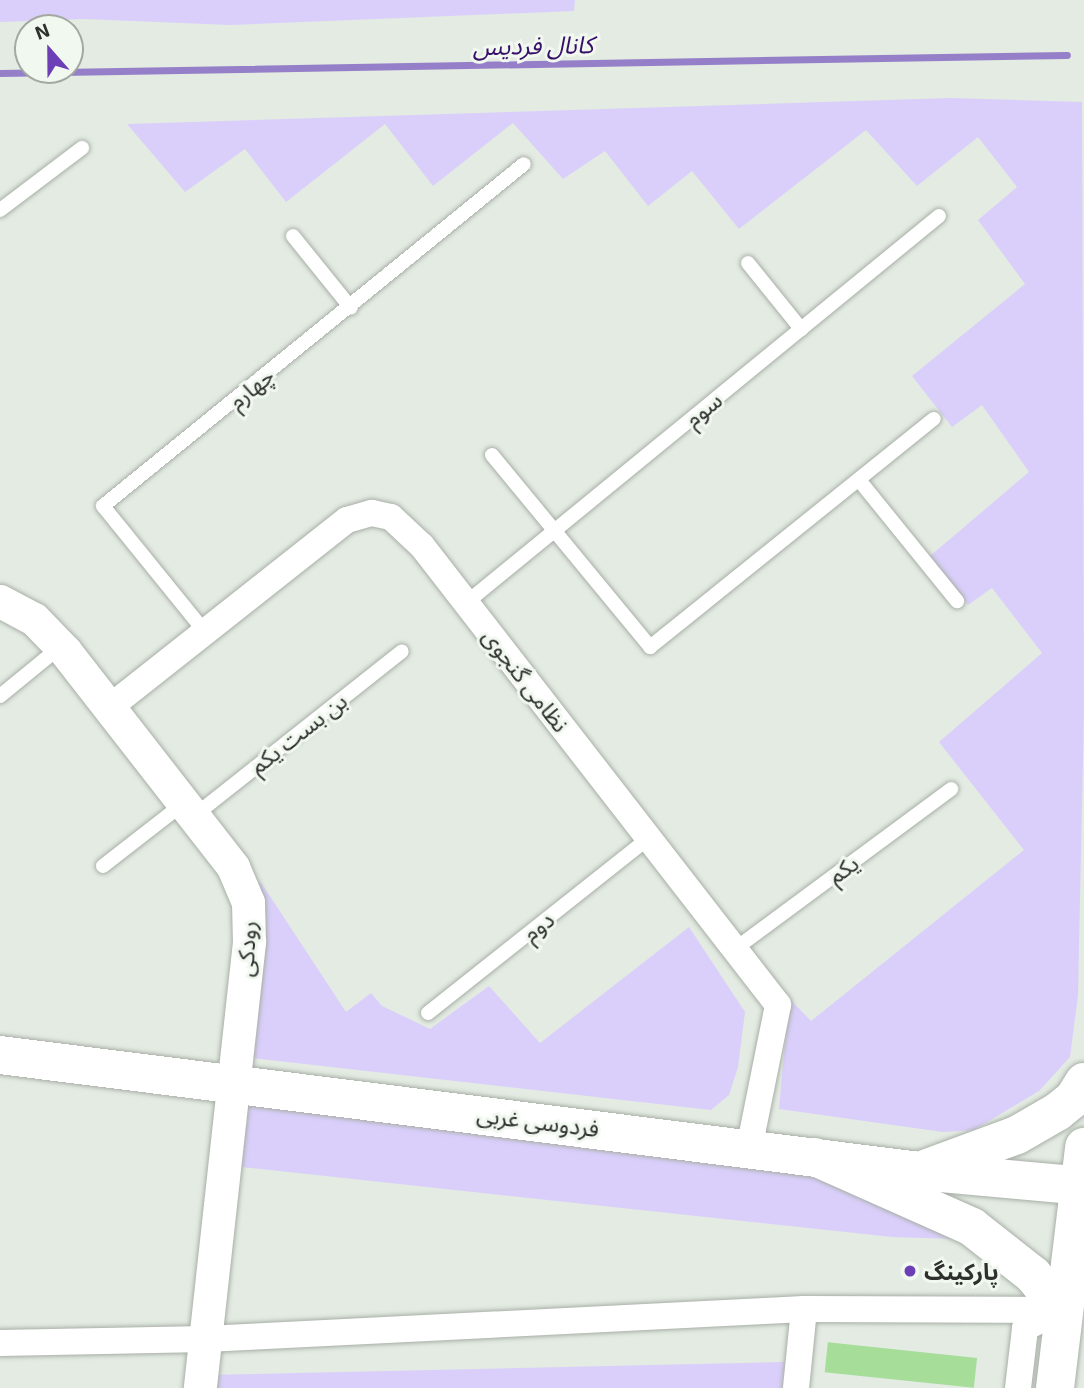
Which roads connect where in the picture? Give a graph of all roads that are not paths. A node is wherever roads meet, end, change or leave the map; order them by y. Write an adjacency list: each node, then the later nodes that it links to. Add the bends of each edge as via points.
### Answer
1 (82, 148): 3 (lane)
2 (524, 164): 7 (lane, چهارم)
3 (0, 210)
4 (939, 216): 8 (lane, سوم)
5 (293, 236): 7 (lane)
6 (748, 264): 8 (lane)
7 (351, 308): 16 (lane, چهارم, via 103,506)
8 (801, 329): 12 (lane, سوم)
9 (934, 419): 11 (lane)
10 (492, 455): 12 (lane)
11 (859, 480): 12 (lane, via 650,647); 14 (lane)
12 (555, 530): 15 (lane, سوم)
13 (0, 601): 17 (street, رودکی, via 34,619)
14 (957, 601)
15 (466, 603): 16 (street, نظامی گنجوی, via 422,546 391,517 372,513 348,520); 23 (street, نظامی گنجوی)
16 (205, 632): 20 (street, نظامی گنجوی)
17 (61, 646): 19 (lane); 20 (street, رودکی)
18 (402, 651): 22 (lane, بن بست یکم)
19 (0, 696)
20 (110, 707): 22 (street, رودکی)
21 (951, 789): 25 (lane, یکم)
22 (189, 809): 24 (lane, بن بست یکم); 28 (street, رودکی, via 233,867 248,902 249,942)
23 (649, 838): 25 (street, نظامی گنجوی); 26 (lane, دوم)
24 (103, 866)
25 (735, 949): 31 (street, نظامی گنجوی, via 778,1004)
26 (428, 1013)
27 (0, 1055): 28 (main road, فردوسی غربی)
28 (232, 1081): 31 (main road, فردوسی غربی); 37 (street, رودکی)
29 (1084, 1082): 33 (main road, via 1057,1112 1017,1135)
30 (1084, 1147): 34 (main road)
31 (749, 1149): 32 (main road, فردوسی غربی)
32 (815, 1157): 33 (main road, فردوسی غربی); 36 (main road, via 972,1227 1033,1275)
33 (919, 1171): 34 (main road, فردوسی غربی)
34 (1080, 1186): 36 (main road)
35 (804, 1309): 36 (street); 37 (street); 40 (street)
36 (1061, 1310): 41 (street, via 1025,1328); 42 (main road)
37 (206, 1339): 38 (street); 39 (street, رودکی)
38 (0, 1343)
39 (200, 1388)
40 (796, 1388)
41 (1018, 1388)
42 (1055, 1388)

